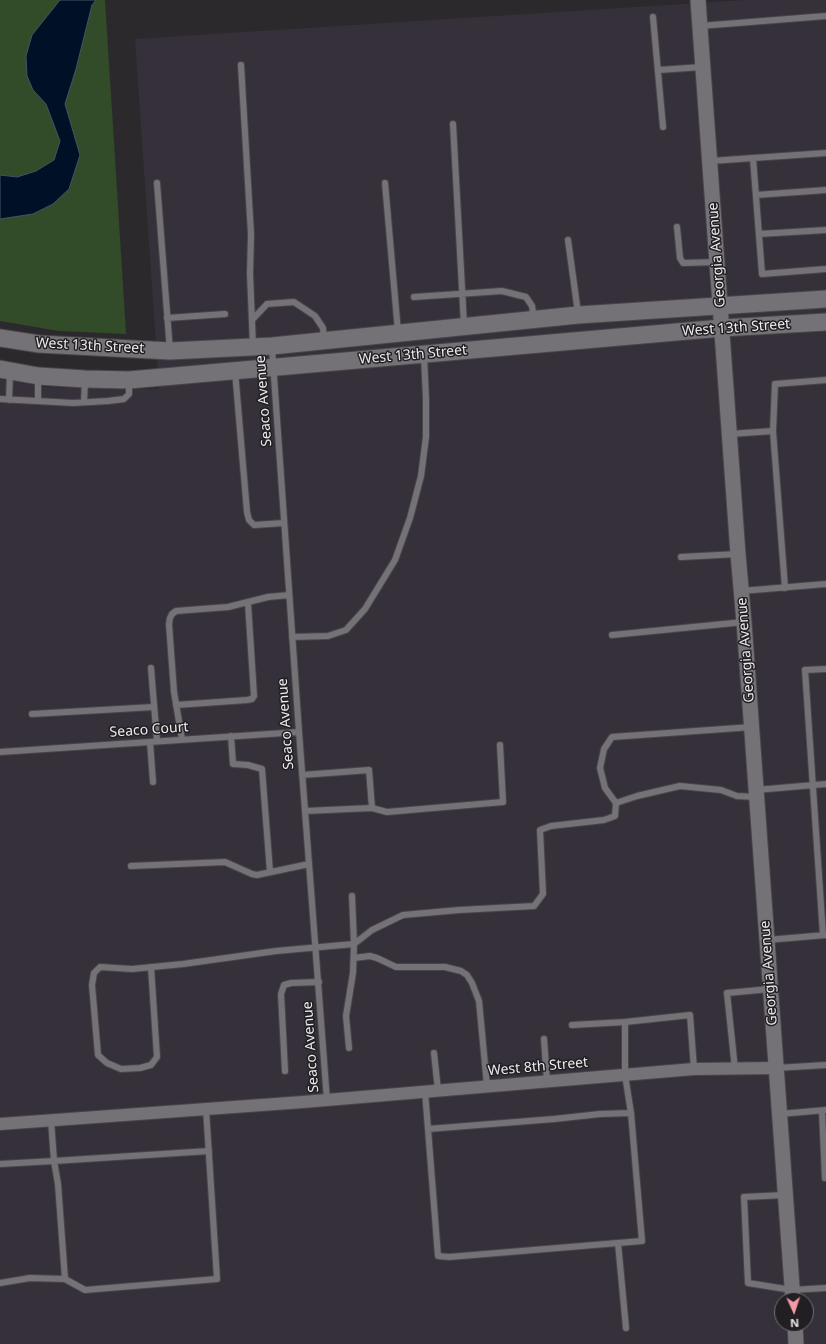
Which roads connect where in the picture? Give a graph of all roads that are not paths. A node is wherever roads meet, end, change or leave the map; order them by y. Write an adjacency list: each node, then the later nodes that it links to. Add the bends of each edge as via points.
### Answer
1 (698, 0): 4 (street, Georgia Avenue)
2 (826, 16): 4 (lane)
3 (653, 17): 7 (lane)
4 (700, 26): 6 (street, Georgia Avenue)
5 (241, 65): 31 (lane, via 251,234)
6 (703, 67): 7 (lane); 12 (street, Georgia Avenue)
7 (659, 70): 9 (lane)
8 (453, 124): 23 (lane)
9 (663, 127)
10 (826, 153): 11 (lane)
11 (753, 158): 12 (lane); 16 (lane)
12 (710, 161): 21 (street, Georgia Avenue)
13 (157, 183): 29 (lane)
14 (385, 183): 35 (lane)
15 (826, 190): 16 (lane)
16 (756, 195): 19 (lane)
17 (677, 227): 21 (lane, via 680,258 683,263)
18 (826, 230): 19 (lane)
19 (758, 234): 22 (lane, via 762,274)
20 (568, 240): 28 (lane)
21 (717, 262): 26 (street, Georgia Avenue)
22 (826, 269)
23 (462, 294): 24 (lane); 30 (lane, via 502,291 526,297 532,306); 33 (lane)
24 (414, 297)
25 (826, 299): 26 (main road, West 13th Street)
26 (720, 306): 28 (main road, West 13th Street); 34 (street, Georgia Avenue)
27 (225, 314): 29 (lane)
28 (578, 315): 30 (main road, West 13th Street)
29 (167, 318): 40 (lane)
30 (534, 319): 33 (main road, West 13th Street)
31 (252, 320): 37 (lane, via 267,304 294,302 315,316 323,328); 39 (lane)
32 (826, 322): 34 (main road, West 13th Street)
33 (464, 327): 35 (main road, West 13th Street)
34 (722, 328): 41 (main road, West 13th Street); 54 (street, Georgia Avenue)
35 (398, 333): 37 (main road, West 13th Street)
36 (0, 338): 40 (main road, West 13th Street, via 39,344)
37 (324, 341): 38 (main road, West 13th Street)
38 (272, 346): 39 (main road, West 13th Street); 42 (lane, Seaco Avenue)
39 (253, 347): 40 (main road, West 13th Street)
40 (170, 351)
41 (424, 354): 42 (main road, West 13th Street); 65 (lane, via 426,437 421,476 395,560 365,609 346,630 328,636)
42 (273, 368): 44 (main road, West 13th Street); 55 (lane, Seaco Avenue)
43 (5, 370): 45 (main road, West 13th Street); 50 (lane)
44 (235, 371): 47 (main road, West 13th Street); 55 (lane, via 249,520 254,525)
45 (38, 376): 46 (main road, West 13th Street); 51 (lane)
46 (85, 379): 47 (main road, West 13th Street); 52 (lane)
47 (129, 380): 52 (lane, via 129,394 124,399)
48 (826, 380): 53 (lane, via 775,384)
49 (0, 399): 50 (lane)
50 (9, 400): 51 (lane)
51 (38, 401): 52 (lane)
52 (84, 402)
53 (773, 431): 54 (lane); 59 (lane)
54 (730, 434): 56 (street, Georgia Avenue)
55 (284, 523): 61 (lane, Seaco Avenue)
56 (738, 554): 57 (lane); 60 (street, Georgia Avenue)
57 (681, 557)
58 (826, 584): 59 (lane)
59 (785, 588): 60 (lane)
60 (741, 591): 63 (street, Georgia Avenue)
61 (289, 596): 62 (lane, via 268,597); 65 (lane, Seaco Avenue)
62 (248, 603): 68 (lane, via 182,610 172,614 169,624); 68 (lane, via 254,696 247,700)
63 (744, 622): 64 (lane); 71 (street, Georgia Avenue)
64 (612, 636)
65 (292, 637): 72 (lane, Seaco Avenue)
66 (152, 668): 69 (lane)
67 (826, 669): 81 (lane, via 805,670)
68 (176, 705): 74 (lane)
69 (154, 707): 70 (lane); 75 (lane)
70 (32, 714)
71 (752, 727): 82 (street, Georgia Avenue); 83 (lane, via 612,737 604,748 600,768 605,788)
72 (299, 732): 73 (lane, Seaco Court); 78 (lane, Seaco Avenue)
73 (231, 736): 74 (lane, Seaco Court); 88 (lane, via 233,764 262,769)
74 (182, 739): 75 (lane, Seaco Court)
75 (153, 741): 77 (lane, Seaco Court); 79 (lane)
76 (500, 745): 84 (lane, via 503,802 387,812)
77 (0, 752)
78 (302, 775): 84 (lane, via 369,770); 85 (lane, Seaco Avenue)
79 (153, 782)
80 (826, 784): 81 (lane)
81 (812, 786): 82 (lane); 90 (lane)
82 (756, 794): 83 (lane, via 738,796 721,790 680,786); 91 (street, Georgia Avenue)
83 (616, 803): 92 (lane, via 615,816 604,820 551,826 540,830 543,894 534,906 403,915 372,930)
84 (372, 808): 85 (lane)
85 (305, 811): 86 (lane, Seaco Avenue)
86 (309, 864): 88 (lane); 93 (lane, Seaco Avenue)
87 (131, 866): 88 (lane, via 225,862 252,874)
88 (270, 872)
89 (352, 896): 92 (lane)
90 (825, 936): 91 (lane)
91 (767, 940): 97 (street, Georgia Avenue)
92 (354, 944): 93 (lane); 94 (lane)
93 (316, 947): 95 (lane); 96 (lane, Seaco Avenue)
94 (354, 958): 101 (lane, via 346,1016); 110 (lane, via 370,956 396,967 450,968 467,975 479,1001)
95 (151, 967): 95 (lane, via 100,967 94,973 92,985 98,1055 107,1063 121,1069 151,1065 157,1057)
96 (318, 982): 107 (lane, via 292,983 284,985 282,989); 113 (lane, Seaco Avenue)
97 (770, 989): 104 (street, Georgia Avenue); 106 (lane, via 727,993)
98 (625, 1022): 99 (lane); 105 (lane, via 690,1015); 108 (lane)
99 (572, 1025)
100 (544, 1039): 109 (lane)
101 (349, 1048)
102 (434, 1053): 111 (lane)
103 (826, 1065): 104 (lane)
104 (776, 1068): 106 (street, West 8th Street); 117 (street, Georgia Avenue)
105 (694, 1069): 106 (street, West 8th Street); 108 (street, West 8th Street)
106 (735, 1070)
107 (284, 1071)
108 (625, 1075): 109 (street, West 8th Street); 116 (lane)
109 (547, 1081): 110 (street, West 8th Street)
110 (487, 1086): 111 (street, West 8th Street)
111 (438, 1090): 112 (street, West 8th Street)
112 (425, 1092): 113 (street, West 8th Street); 120 (lane)
113 (327, 1100): 114 (street, West 8th Street)
114 (206, 1109): 118 (street, West 8th Street); 121 (lane)
115 (824, 1110): 117 (lane); 124 (lane)
116 (631, 1113): 120 (lane); 126 (lane, via 642,1242)
117 (779, 1114): 125 (street, Georgia Avenue)
118 (51, 1120): 119 (street, West 8th Street); 122 (lane)
119 (0, 1124)
120 (428, 1129): 126 (lane, via 438,1256)
121 (209, 1151): 122 (lane); 127 (lane, via 217,1279 85,1290)
122 (54, 1161): 123 (lane); 127 (lane)
123 (0, 1164)
124 (825, 1178)
125 (785, 1195): 130 (lane, via 744,1198 748,1283); 131 (street, Georgia Avenue)
126 (618, 1243): 133 (lane)
127 (65, 1279): 128 (lane, via 30,1278)
128 (0, 1283)
129 (826, 1288): 132 (lane)
130 (781, 1292)
131 (792, 1292)
132 (807, 1292)
133 (626, 1328)
134 (795, 1332): 135 (street)
135 (796, 1344)

